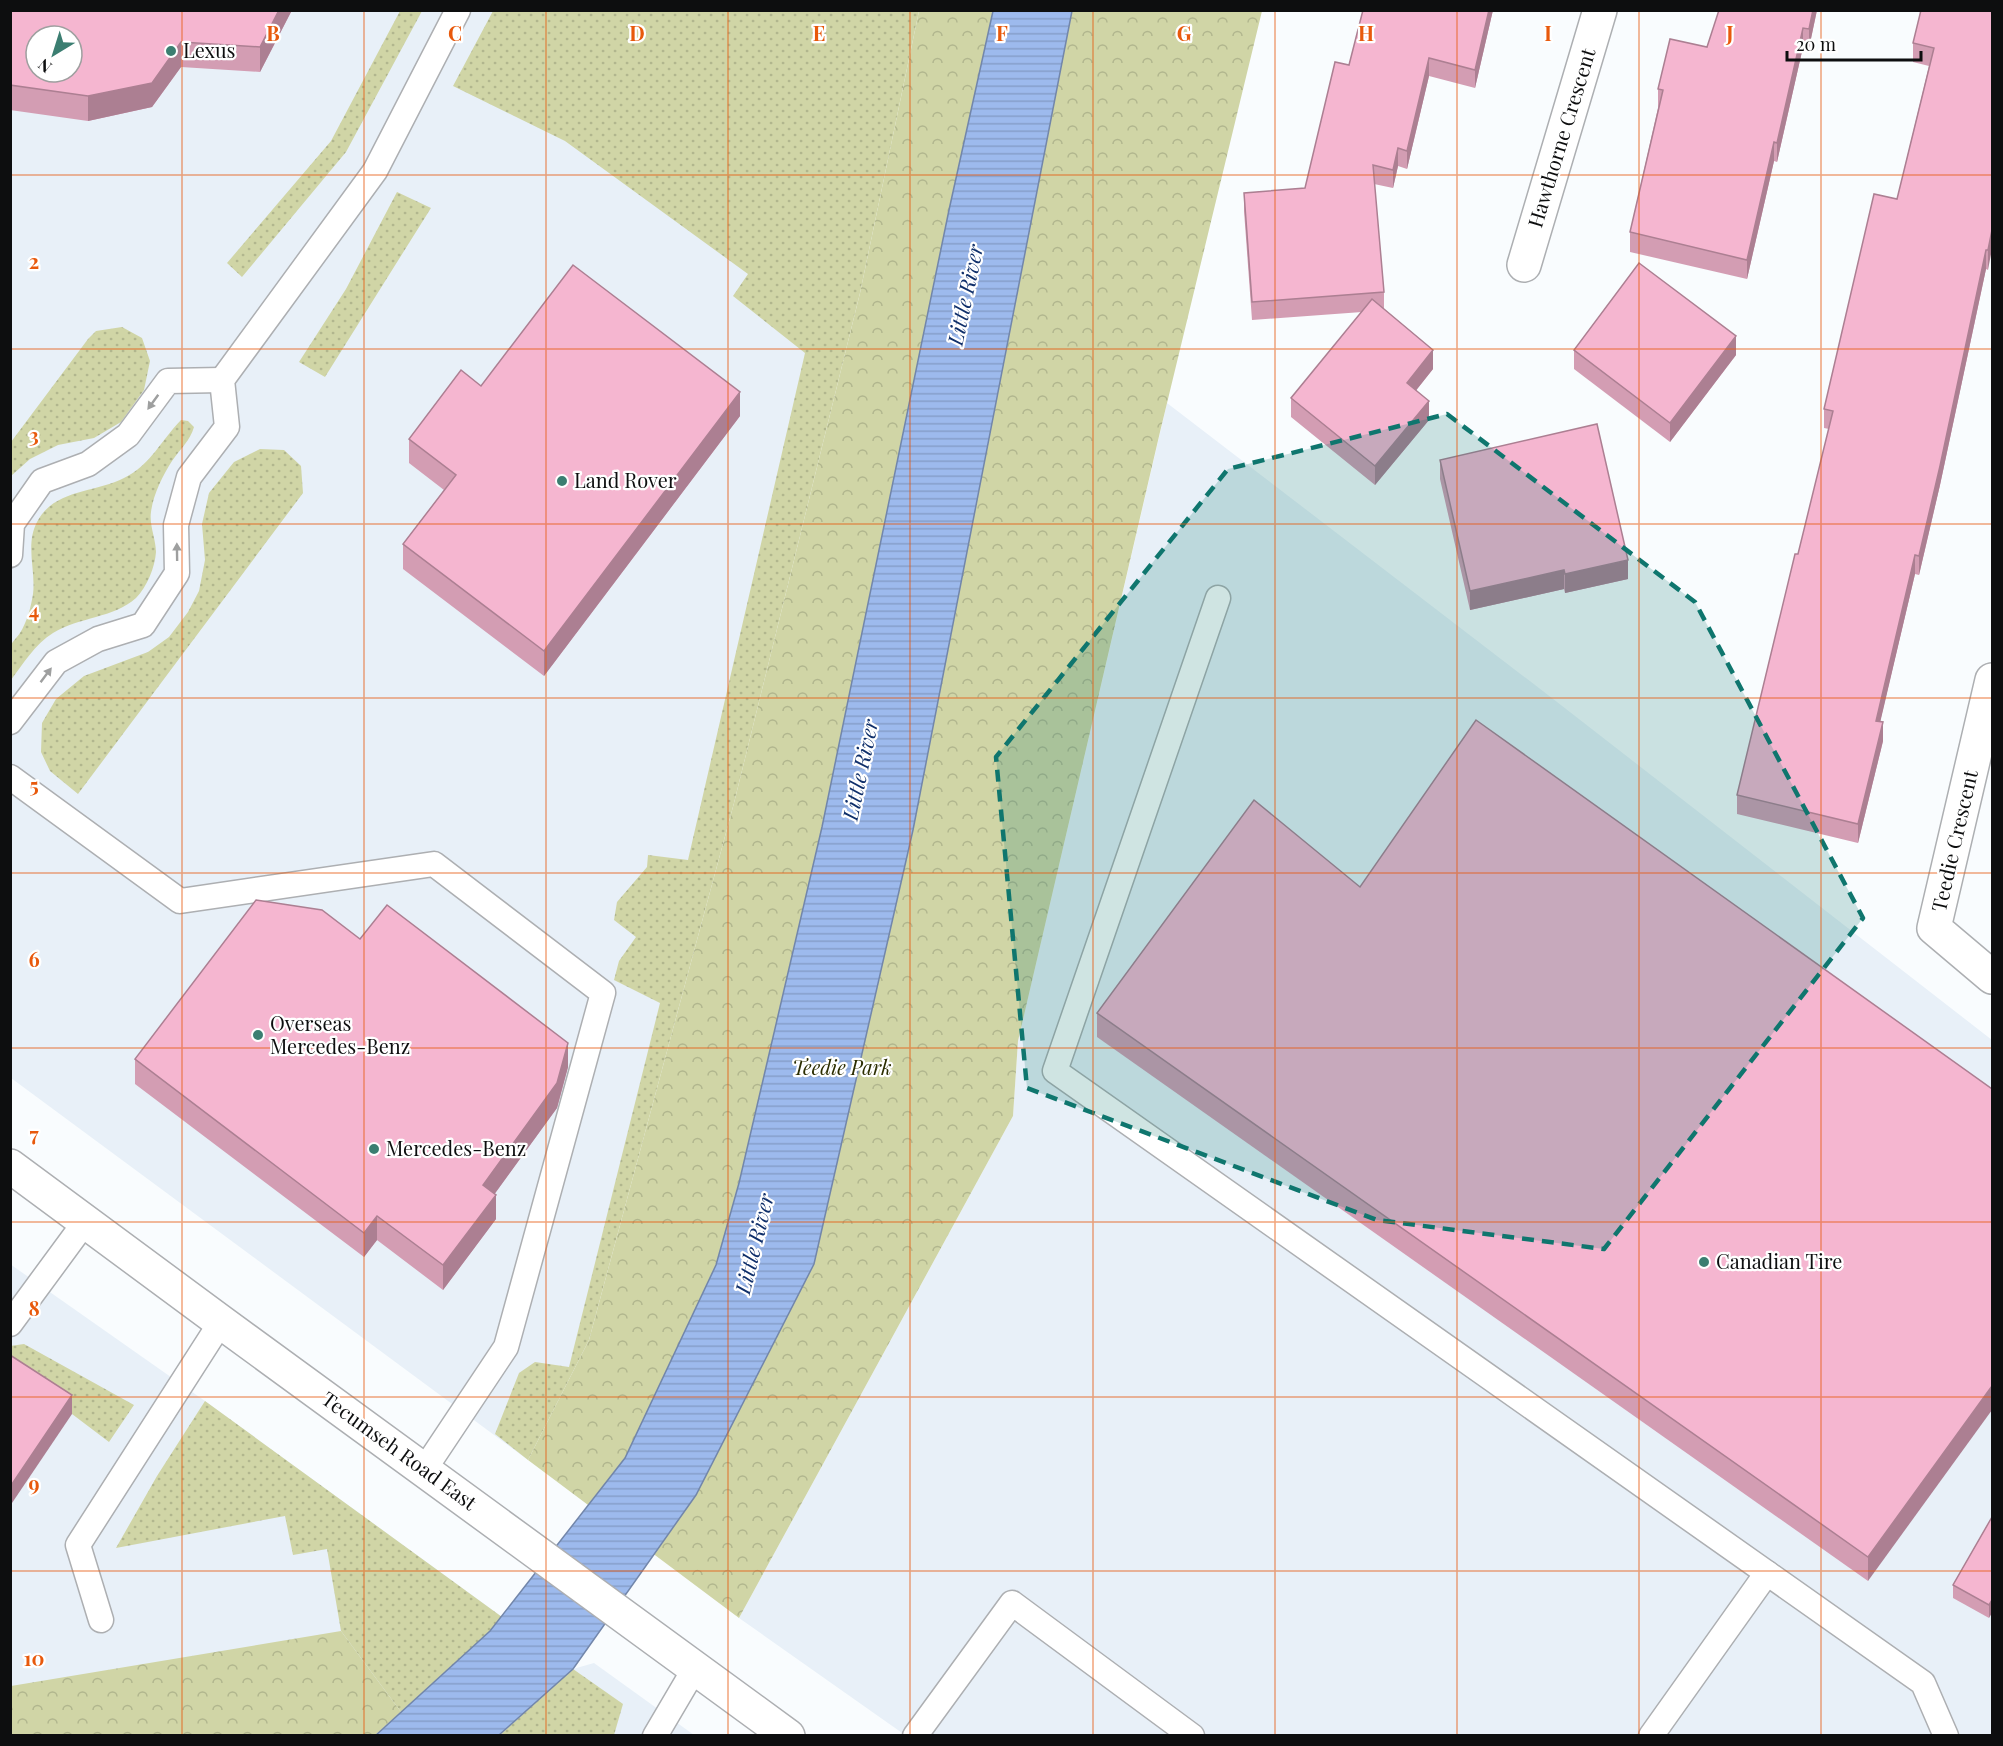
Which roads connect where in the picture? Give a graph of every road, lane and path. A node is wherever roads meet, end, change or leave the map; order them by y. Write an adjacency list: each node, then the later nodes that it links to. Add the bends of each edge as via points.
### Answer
1 (458, 10): 4 (lane, via 375,171)
2 (1600, 10): 3 (main road, Hawthorne Crescent)
3 (1524, 265)
4 (222, 380): 5 (lane, one-way to 5, via 168,381 128,435 88,464 42,481 12,524); 8 (lane, one-way to 4, via 56,662 98,639 143,625 177,573 176,525 189,477 227,427)
5 (10, 555)
6 (1218, 598): 16 (lane, via 1055,1071)
7 (1992, 680): 10 (main road, Teedie Crescent, via 1934,928)
8 (10, 722)
9 (10, 777): 15 (lane, via 180,901 434,864 603,993 506,1347)
10 (1992, 977)
11 (10, 1166): 12 (main road, Tecumseh Road East)
12 (85, 1222): 13 (main road, Tecumseh Road East); 14 (lane)
13 (221, 1322): 15 (main road, Tecumseh Road East); 17 (lane, via 78,1545)
14 (10, 1324)
15 (424, 1470): 18 (main road, Tecumseh Road East)
16 (1767, 1574): 23 (lane); 24 (lane, via 1923,1683)
17 (101, 1620)
18 (695, 1668): 19 (lane); 20 (main road, Tecumseh Road East)
19 (655, 1736)
20 (788, 1736)
21 (915, 1736): 22 (lane, via 1012,1603)
22 (1192, 1736)
23 (1651, 1736)
24 (1946, 1736)

